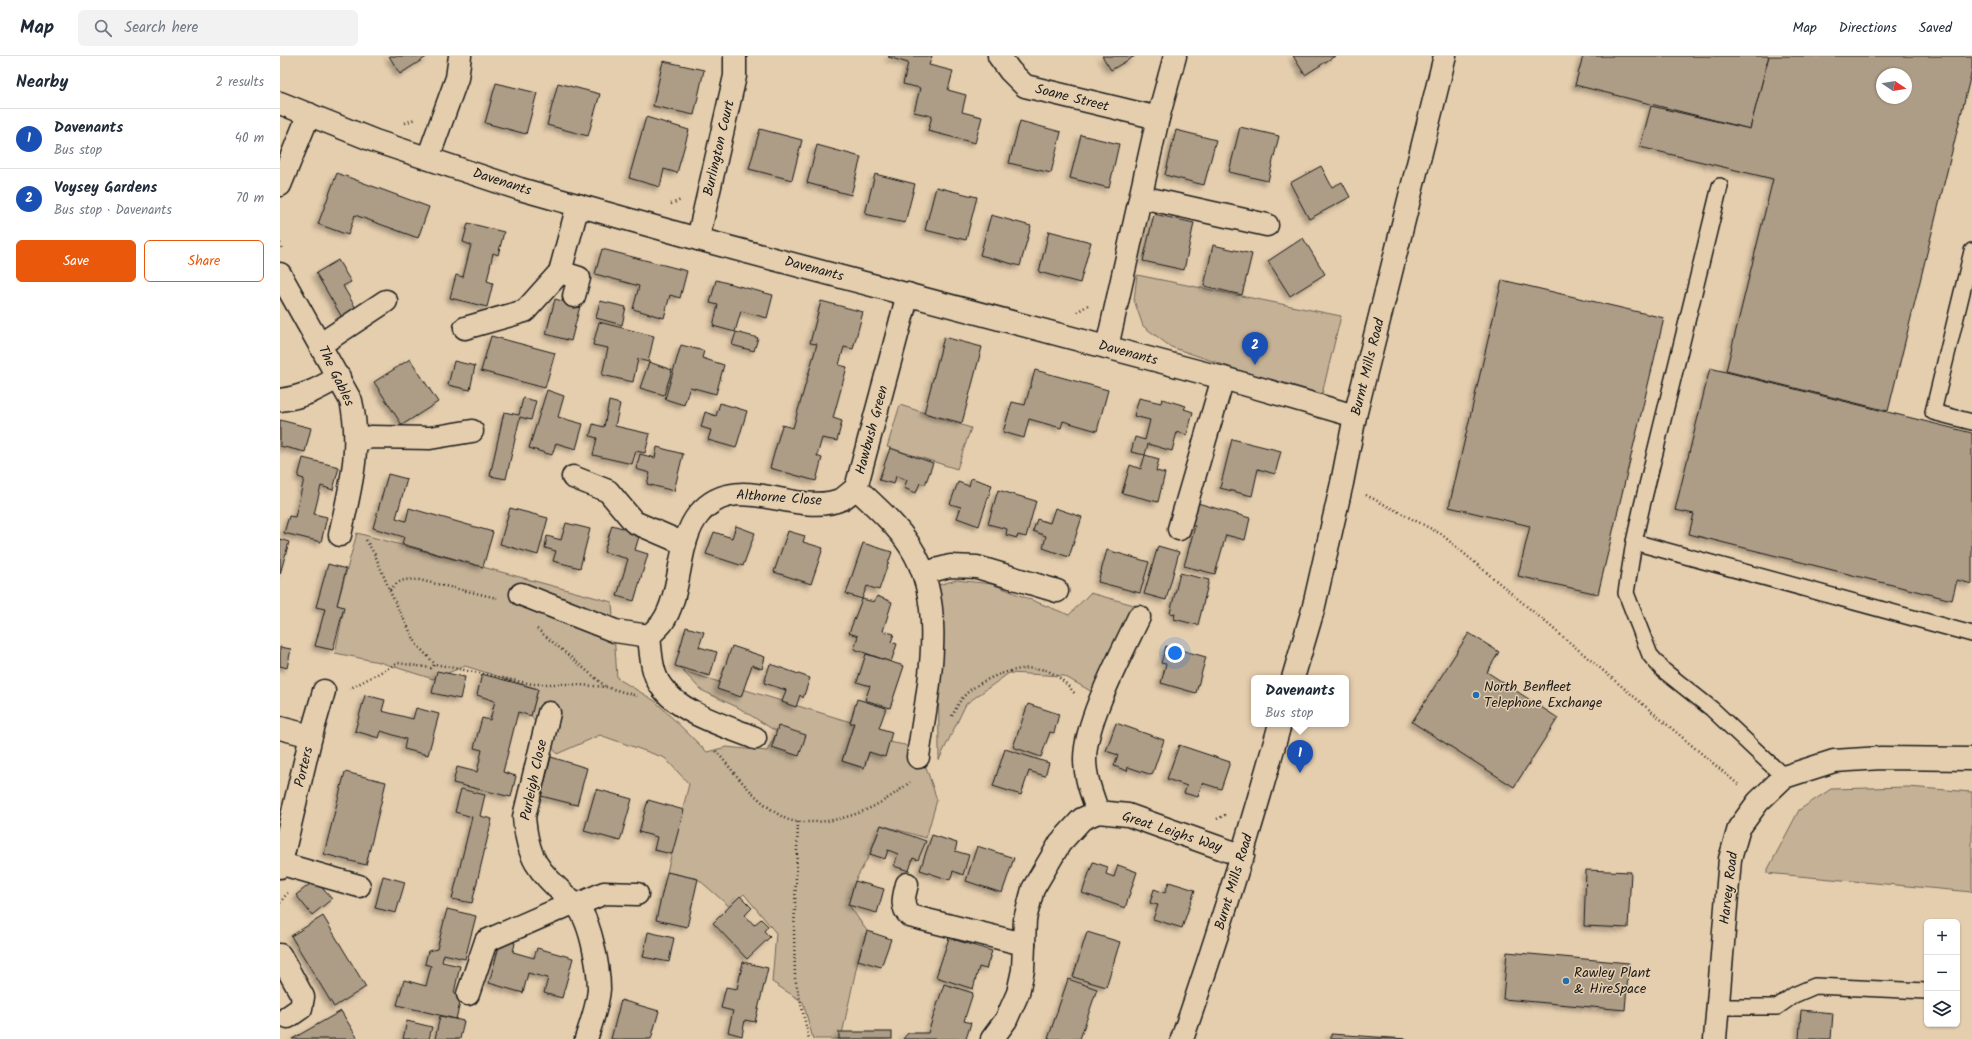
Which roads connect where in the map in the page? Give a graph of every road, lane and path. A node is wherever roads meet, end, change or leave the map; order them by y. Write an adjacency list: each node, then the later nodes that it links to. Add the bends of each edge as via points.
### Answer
1 (460, 56): 11 (street, via 457,78)
2 (735, 56): 19 (street, Burlington Court, via 735,76)
3 (999, 56): 9 (street, Soane Street, via 1025,86)
4 (1175, 56): 9 (street)
5 (1445, 56): 34 (street, Burnt Mills Road)
6 (280, 102): 7 (street, Davenants)
7 (309, 114): 11 (street, Davenants, via 374,141); 12 (street)
8 (421, 116): 10 (path)
9 (1158, 118): 14 (street)
10 (402, 124)
11 (428, 158): 16 (street, Davenants, via 520,189)
12 (280, 185)
13 (1720, 186): 43 (lane)
14 (1141, 197): 18 (street); 30 (street)
15 (682, 199): 17 (path)
16 (578, 205): 19 (street, Davenants); 21 (street)
17 (667, 205)
18 (1267, 225)
19 (698, 239): 23 (street, Davenants)
20 (1972, 251): 35 (lane, via 1933,412)
21 (560, 272): 24 (street, via 579,278); 28 (street, via 525,311)
22 (280, 274): 29 (street, The Gables)
23 (908, 294): 30 (street, Davenants); 40 (street, Hawbush Green)
24 (574, 296)
25 (1094, 299): 27 (path, via 1091,304)
26 (386, 301): 29 (street)
27 (1076, 313)
28 (465, 328)
29 (321, 344): 31 (street, The Gables)
30 (1107, 347): 32 (street, Davenants)
31 (340, 377): 33 (street, via 312,393); 37 (street, The Gables, via 356,420)
32 (1223, 378): 34 (street, Davenants); 41 (street)
33 (280, 400)
34 (1355, 416): 39 (street, Burnt Mills Road)
35 (1972, 422)
36 (472, 431): 37 (street, via 430,438 371,437)
37 (356, 441): 42 (street, The Gables, via 355,465)
38 (573, 477): 44 (street, via 608,491 634,522)
39 (1342, 483): 55 (street, Burnt Mills Road, via 1313,610); 67 (path, via 1441,534)
40 (856, 488): 44 (street, Althorne Close, via 842,499 819,504 742,493 727,496 717,500 699,514); 45 (street, Hawbush Green, via 899,531 911,547)
41 (1179, 529)
42 (340, 535)
43 (1634, 542): 53 (lane); 66 (lane, via 1626,593 1650,655)
44 (685, 544): 52 (street, Althorne Close, via 674,594)
45 (924, 573): 47 (street, via 950,566 977,567); 64 (street, Hawbush Green, via 930,597 933,650)
46 (390, 590): 49 (path, via 397,582 407,579)
47 (1057, 591)
48 (521, 594): 52 (street, via 615,631)
49 (500, 599)
50 (1139, 617): 68 (street, via 1105,689 1089,732 1085,758 1087,777)
51 (535, 628): 56 (path)
52 (656, 629): 63 (street, via 652,666 661,686 687,710)
53 (1972, 634)
54 (435, 664): 58 (path, via 431,668 398,663)
55 (1294, 675)
56 (606, 686)
57 (324, 691): 62 (street, Porters)
58 (347, 691)
59 (549, 713): 77 (street, Purleigh Close, via 524,818 525,834 536,866)
60 (1279, 727): 72 (street, Burnt Mills Road)
61 (280, 728): 62 (street)
62 (311, 736): 73 (street, Porters)
63 (755, 738)
64 (918, 757)
65 (1972, 759): 66 (street, Harvey Road, via 1881,758 1834,761)
66 (1784, 777): 67 (street, Harvey Road)
67 (1758, 802): 82 (street, Harvey Road, via 1739,828 1730,859)
68 (1098, 812): 72 (street, Great Leighs Way, via 1128,815); 78 (street, via 1082,819 1060,843 1042,872 1029,902)
69 (1228, 813): 70 (path, via 1216,820)
70 (1212, 819)
71 (798, 822): 85 (path, via 794,932 796,978)
72 (1243, 856): 87 (street, Burnt Mills Road)
73 (281, 865): 75 (street)
74 (907, 884): 78 (street, via 903,903 904,910 910,916)
75 (359, 886)
76 (637, 894): 77 (street, via 604,893)
77 (575, 904): 81 (street, via 486,941); 84 (street, Purleigh Close, via 590,931 599,990)
78 (1024, 944): 86 (street, via 1023,970 1018,993 1006,1020)
79 (280, 955): 83 (street, via 303,997 302,1008)
80 (1924, 991): 82 (lane, via 1815,986 1777,1007)
81 (468, 994)
82 (1718, 1007): 88 (street, Harvey Road)
83 (288, 1017)
84 (586, 1039)
85 (809, 1039)
86 (992, 1039)
87 (1182, 1039)
88 (1715, 1039)

